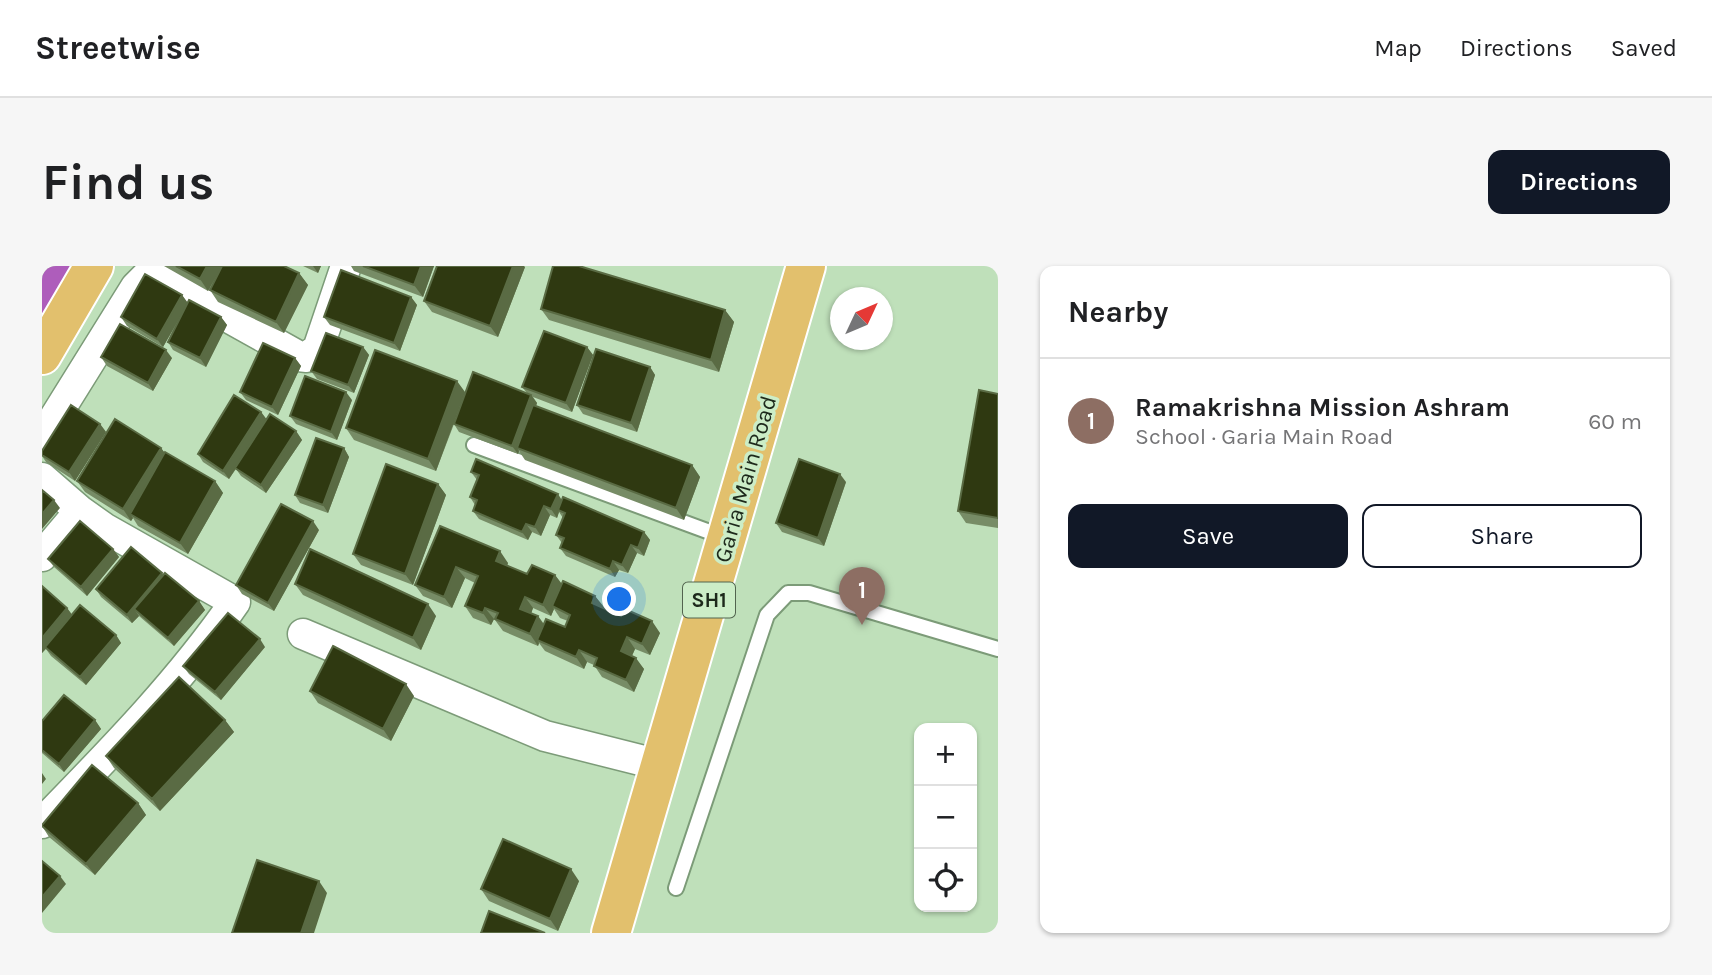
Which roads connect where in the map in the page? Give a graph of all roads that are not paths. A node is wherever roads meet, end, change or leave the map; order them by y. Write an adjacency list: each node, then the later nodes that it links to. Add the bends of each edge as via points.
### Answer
1 (346, 266): 5 (street, via 318,349 307,357 147,276)
2 (806, 266): 9 (main road, Garia Main Road / SH1)
3 (99, 270): 4 (main road)
4 (51, 339)
5 (42, 438)
6 (474, 444): 9 (lane)
7 (42, 478): 8 (street)
8 (80, 511): 10 (street); 14 (street, via 235,602 205,645)
9 (727, 539): 13 (main road, Garia Main Road / SH1)
10 (42, 556)
11 (303, 634): 13 (street, via 545,736)
12 (998, 649): 15 (lane, via 809,593 788,593 767,615)
13 (660, 765): 16 (main road, Garia Main Road / SH1)
14 (42, 823)
15 (676, 888)
16 (611, 933)

